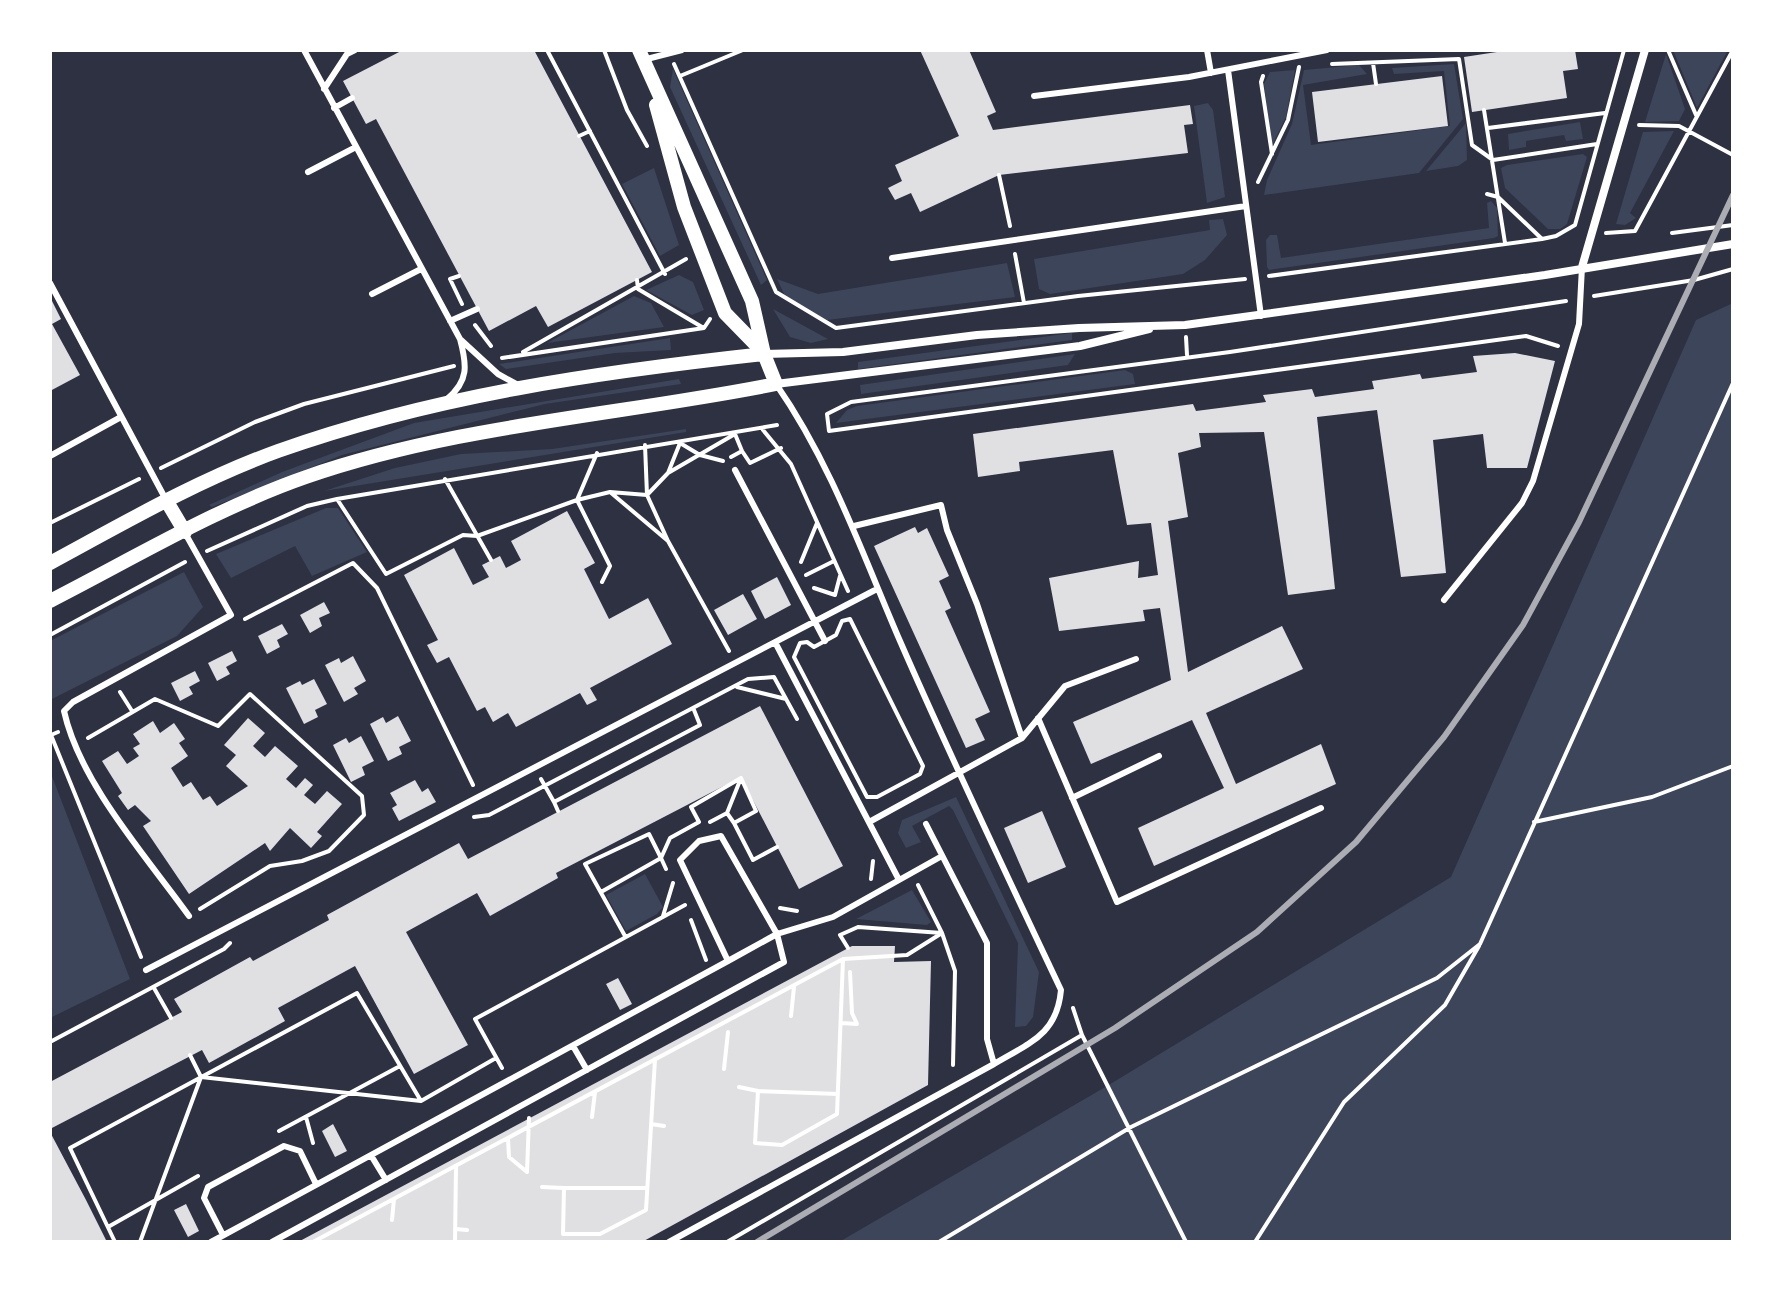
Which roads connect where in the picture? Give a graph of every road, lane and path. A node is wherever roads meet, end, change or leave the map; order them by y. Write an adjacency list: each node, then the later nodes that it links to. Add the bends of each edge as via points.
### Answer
1 (304, 50): 26 (lane)
2 (355, 50): 26 (lane)
3 (547, 50): 36 (path)
4 (682, 50): 15 (lane)
5 (743, 50): 24 (path)
6 (1207, 50): 23 (lane)
7 (1277, 50): 16 (lane)
8 (1327, 50): 13 (lane)
9 (1624, 50): 31 (path)
10 (1645, 50): 55 (street)
11 (1668, 50): 32 (path)
12 (1733, 50): 32 (path)
13 (1315, 53): 16 (lane); 19 (path)
14 (641, 55): 15 (lane); 72 (street, via 752,301); 72 (street, via 684,207 725,313)
15 (670, 56): 24 (path)
16 (1277, 60): 21 (lane)
17 (1373, 62): 18 (path); 25 (path); 42 (path, via 1459,59 1472,145)
18 (1329, 64)
19 (1300, 66): 20 (path); 40 (path, via 1288,120)
20 (1288, 67)
21 (1228, 70): 23 (lane); 46 (lane)
22 (1266, 70): 40 (path, via 1261,82)
23 (1211, 73): 27 (lane)
24 (680, 76): 59 (path, via 776,292 836,328)
25 (1376, 84)
26 (324, 89): 29 (lane)
27 (1034, 96)
28 (352, 98): 29 (lane)
29 (334, 108): 39 (lane)
30 (1484, 110): 34 (path)
31 (1605, 113): 34 (path); 38 (path)
32 (1696, 115): 35 (path)
33 (1638, 125): 35 (path)
34 (1487, 128): 42 (path)
35 (1687, 130): 41 (path); 48 (path)
36 (590, 131): 37 (path); 58 (path)
37 (579, 136)
38 (1597, 144): 42 (path); 50 (path, via 1575,225)
39 (356, 147): 43 (lane); 56 (lane)
40 (1272, 154): 46 (path)
41 (1733, 155)
42 (1493, 160): 45 (path)
43 (308, 172)
44 (1487, 194): 45 (path)
45 (1498, 197): 50 (path); 51 (path)
46 (1246, 206): 53 (lane); 59 (lane)
47 (1733, 224): 49 (path)
48 (1635, 231)
49 (1672, 233)
50 (1542, 239): 51 (path)
51 (1505, 243): 59 (path)
52 (1733, 244): 55 (street)
53 (892, 258)
54 (686, 259): 58 (path)
55 (1582, 267): 64 (lane); 66 (street)
56 (421, 269): 63 (lane); 67 (lane)
57 (1733, 269): 64 (path)
58 (665, 274): 62 (path)
59 (1258, 278): 66 (lane)
60 (637, 280): 62 (path)
61 (50, 283): 78 (lane)
62 (638, 289): 69 (path); 73 (path)
63 (372, 294)
64 (1581, 298): 71 (lane); 71 (path, via 851,402 827,414 829,431 1526,336)
65 (477, 309): 67 (lane)
66 (1261, 316): 68 (street)
67 (450, 321): 70 (lane)
68 (1165, 325): 72 (street); 75 (street, via 1080,346)
69 (704, 328)
70 (460, 339): 76 (lane, via 498,374); 77 (lane, via 467,363 462,384)
71 (1571, 351): 113 (lane, via 1522,503)
72 (764, 354): 75 (street); 76 (street)
73 (518, 355)
74 (1733, 383): 147 (path)
75 (776, 384): 96 (lane, via 801,419); 97 (street, via 384,454 238,503)
76 (521, 387): 77 (street)
77 (441, 404): 93 (street, via 288,448)
78 (121, 417): 86 (lane); 93 (lane)
79 (777, 425): 80 (path)
80 (762, 429): 81 (path); 95 (path, via 791,464)
81 (735, 434): 82 (path); 84 (path); 88 (path)
82 (680, 443): 83 (path); 88 (path)
83 (645, 445): 85 (path); 91 (path)
84 (742, 451)
85 (597, 453): 89 (path); 94 (path)
86 (50, 456)
87 (735, 470): 109 (lane)
88 (668, 473): 91 (path)
89 (445, 479): 92 (path); 98 (path)
90 (610, 492): 91 (path); 94 (path); 99 (path)
91 (647, 495): 99 (path)
92 (337, 499): 98 (path, via 386,574 463,535); 100 (path, via 307,506)
93 (166, 500): 97 (street); 104 (street)
94 (577, 500): 98 (path); 110 (path, via 610,566)
95 (817, 522): 102 (path); 107 (path, via 800,559)
96 (854, 526): 111 (lane); 131 (lane, via 941,505)
97 (185, 532): 100 (lane); 114 (street)
98 (477, 536): 101 (path)
99 (668, 541): 120 (path)
100 (197, 555): 103 (path); 129 (lane, via 231,615 73,702 64,711)
101 (491, 560)
102 (834, 561): 107 (path); 108 (path)
103 (186, 562): 106 (path); 116 (path)
104 (50, 563)
105 (353, 563): 139 (path, via 377,588)
106 (193, 572)
107 (807, 574): 108 (path, via 815,589 835,595); 109 (path)
108 (840, 574): 112 (path)
109 (793, 581): 115 (lane)
110 (602, 582)
111 (877, 589): 112 (lane); 136 (lane)
112 (852, 600): 115 (lane)
113 (1444, 600)
114 (50, 601)
115 (815, 621): 117 (lane); 118 (lane)
116 (50, 635)
117 (825, 641): 117 (path, via 836,635 842,621 856,624 923,766 920,774 877,797 867,797 794,657 800,643 814,647)
118 (776, 644): 120 (lane); 145 (lane)
119 (1136, 659): 127 (lane, via 1065,686)
120 (737, 664): 121 (path); 134 (lane)
121 (748, 679): 123 (path); 124 (path, via 774,677)
122 (117, 686): 126 (path)
123 (737, 687): 124 (path); 125 (path)
124 (786, 699): 128 (path)
125 (694, 710): 138 (path); 141 (path, via 700,725)
126 (132, 712): 132 (path); 165 (path, via 155,699 218,726 250,694 362,796 364,815 329,851 270,866)
127 (1038, 718): 131 (lane); 140 (lane)
128 (801, 727)
129 (68, 728): 130 (path); 132 (lane)
130 (50, 734): 174 (path)
131 (1022, 738): 136 (lane)
132 (75, 746): 165 (lane, via 99,790)
133 (1159, 756): 140 (lane)
134 (533, 766): 138 (path); 139 (lane)
135 (1733, 766): 147 (path, via 1652,797)
136 (957, 771): 145 (lane); 188 (lane, via 1061,990 1059,1011 1045,1034)
137 (741, 778): 144 (path); 146 (path, via 691,807); 148 (path, via 756,811)
138 (545, 787): 139 (path, via 489,815); 141 (path)
139 (478, 795): 174 (lane)
140 (1072, 798): 142 (lane, via 1117,902)
141 (554, 802): 143 (path)
142 (1321, 808)
143 (558, 811)
144 (727, 813): 146 (path, via 702,827); 148 (path)
145 (871, 821): 157 (lane)
146 (699, 822): 153 (path, via 670,838)
147 (1534, 822): 170 (path)
148 (734, 823): 154 (path)
149 (926, 824): 152 (lane)
150 (777, 847): 154 (path)
151 (870, 852): 159 (path, via 872,878)
152 (942, 856): 156 (lane); 188 (lane, via 987,943 987,1039)
153 (661, 858): 158 (path); 160 (path); 160 (path, via 649,834 584,862)
154 (753, 860): 155 (path)
155 (760, 872)
156 (911, 872): 157 (lane); 167 (path)
157 (898, 878): 168 (lane, via 833,917)
158 (673, 882): 163 (path); 166 (path)
159 (860, 885)
160 (601, 892): 169 (path)
161 (774, 897): 164 (path, via 781,910)
162 (698, 898): 163 (path); 168 (lane, via 680,860 699,841 721,836); 173 (lane)
163 (685, 905): 166 (path); 175 (path)
164 (803, 910)
165 (189, 916)
166 (663, 916): 169 (path)
167 (942, 933): 171 (path, via 858,927 840,935); 172 (path, via 907,955); 189 (path, via 955,971)
168 (777, 934): 173 (lane); 191 (lane, via 784,962)
169 (625, 936): 186 (path, via 475,1019)
170 (1480, 944): 204 (path, via 1437,978); 228 (path, via 1445,1005 1344,1102)
171 (848, 948)
172 (843, 959): 177 (path); 181 (path)
173 (728, 961): 175 (lane)
174 (146, 970): 180 (path)
175 (710, 971): 184 (lane)
176 (850, 972): 181 (path, via 857,1024)
177 (794, 985): 178 (path); 187 (path)
178 (791, 1016)
179 (1073, 1016): 183 (path)
180 (171, 1018)
181 (841, 1023): 197 (path)
182 (728, 1032): 190 (path)
183 (1082, 1035): 204 (path); 225 (path)
184 (573, 1046): 191 (lane); 193 (lane)
185 (190, 1055): 192 (path)
186 (496, 1058): 193 (path); 198 (path)
187 (655, 1059): 196 (path); 201 (path)
188 (994, 1064): 224 (lane)
189 (953, 1065)
190 (724, 1069)
191 (587, 1070): 208 (lane)
192 (201, 1077): 198 (path); 198 (path, via 357,993); 219 (path, via 70,1148); 220 (path)
193 (509, 1081): 206 (lane)
194 (739, 1087): 195 (path)
195 (758, 1091): 197 (path); 197 (path, via 755,1143 782,1145 837,1114)
196 (595, 1092): 199 (path); 203 (path)
197 (838, 1094)
198 (421, 1101)
199 (592, 1117)
200 (529, 1118): 203 (path)
201 (651, 1124): 202 (path); 212 (path)
202 (664, 1126)
203 (529, 1127): 205 (path); 205 (path, via 527,1172 509,1157)
204 (1131, 1127): 226 (path); 227 (path)
205 (508, 1138): 207 (path)
206 (372, 1157): 208 (lane); 209 (lane)
207 (456, 1166): 213 (path); 215 (path)
208 (386, 1180): 222 (lane)
209 (316, 1184): 217 (lane); 217 (lane, via 300,1151 284,1146 208,1187 204,1198)
210 (542, 1187): 211 (path)
211 (564, 1188): 212 (path); 212 (path, via 563,1234 600,1234 646,1210)
212 (647, 1188)
213 (394, 1199): 214 (path); 218 (path)
214 (392, 1220)
215 (455, 1229): 216 (path); 223 (path)
216 (467, 1230)
217 (223, 1235): 221 (lane)
218 (317, 1241)
219 (115, 1242)
220 (140, 1242)
221 (211, 1242)
222 (272, 1242)
223 (455, 1242)
224 (669, 1242)
225 (727, 1242)
226 (939, 1242)
227 (1186, 1242)
228 (1255, 1242)

